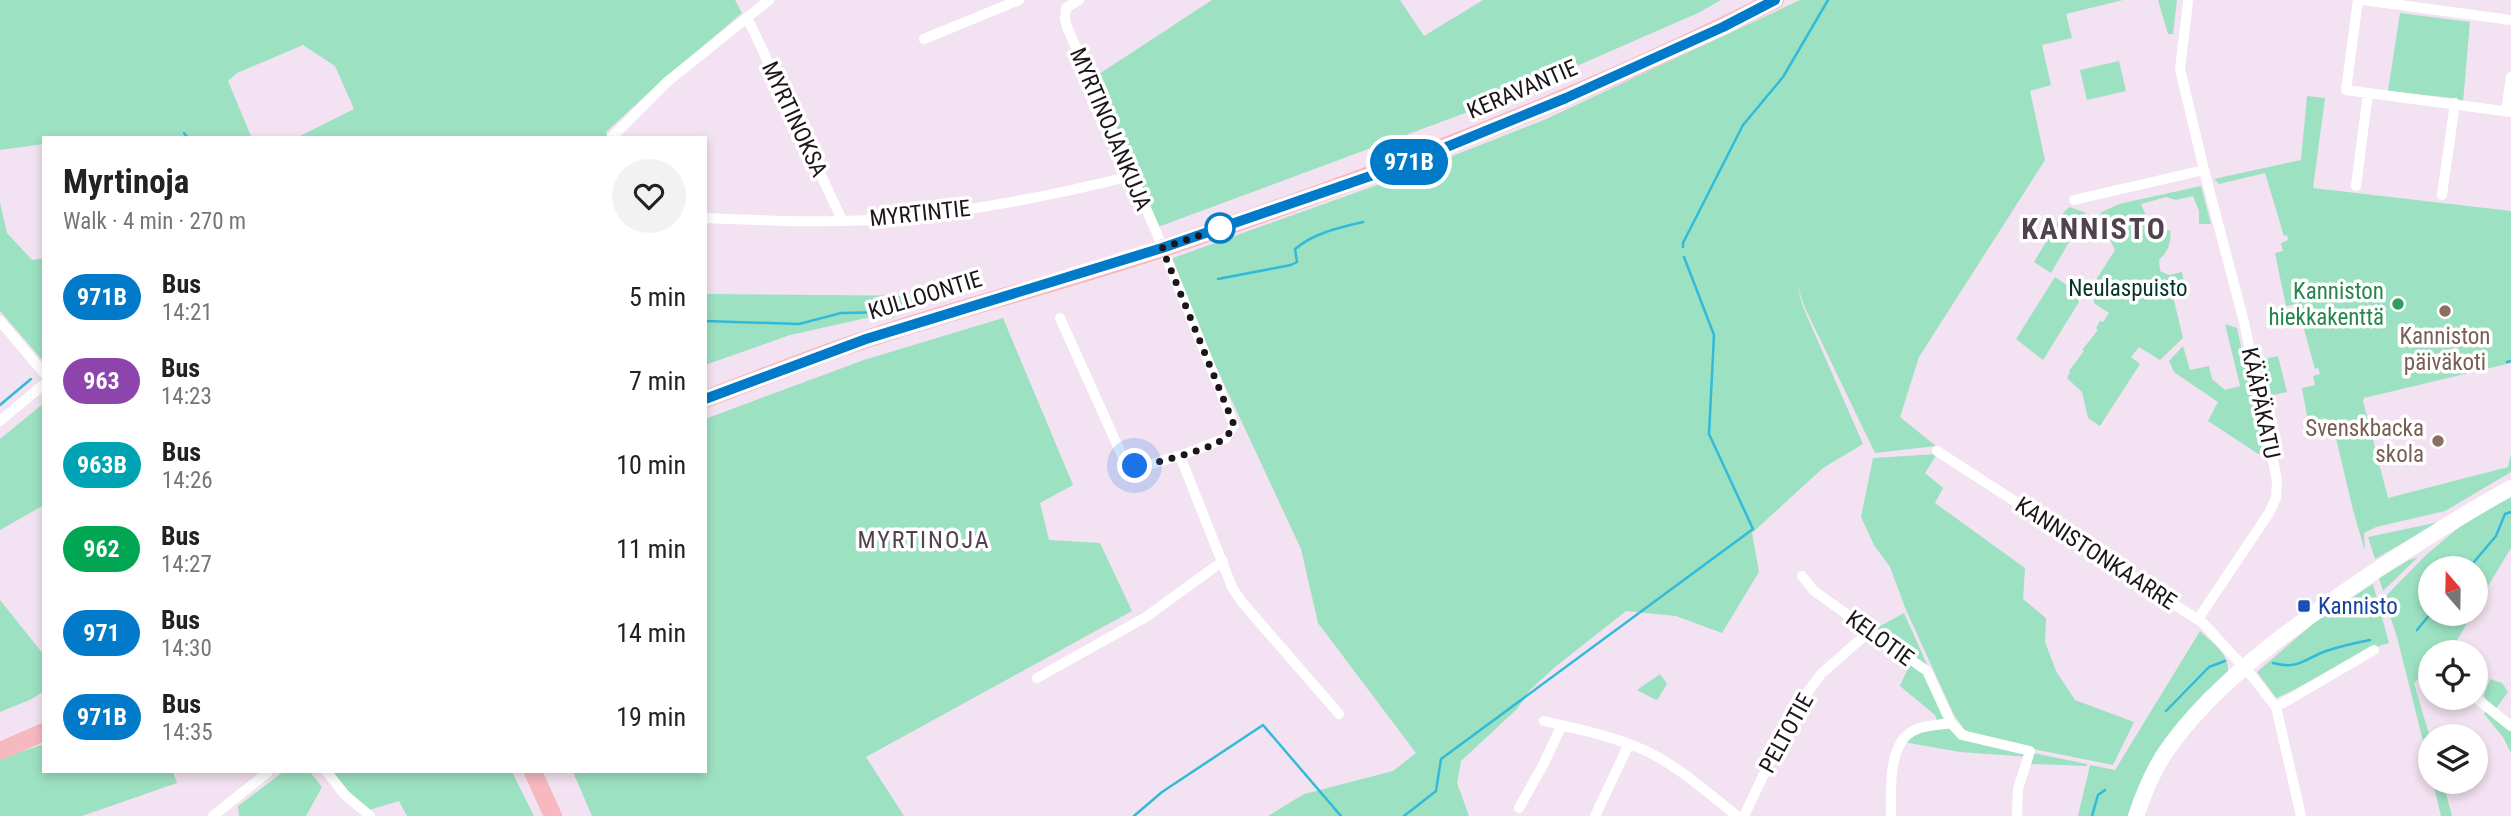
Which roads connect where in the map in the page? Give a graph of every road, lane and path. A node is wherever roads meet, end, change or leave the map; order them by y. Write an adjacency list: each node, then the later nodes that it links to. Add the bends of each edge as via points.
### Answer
1 (769, 0): 9 (street)
2 (1019, 0): 11 (street)
3 (1079, 0): 7 (street)
4 (1776, 0): 24 (main road, KERAVANTIE, via 1566,98 1405,164)
5 (2360, 0): 8 (street); 13 (street, via 2346,90)
6 (2188, 2): 17 (street, KÄÄPÄKATU, via 2180,69)
7 (1063, 4): 18 (street, MYRTINOJANKUJA, via 1067,27)
8 (2438, 5): 10 (street)
9 (747, 18): 16 (street, via 667,82); 23 (street, MYRTINOKSA)
10 (2511, 20)
11 (924, 39)
12 (2511, 77): 15 (street)
13 (2368, 93): 14 (street); 19 (street)
14 (2455, 103): 15 (street); 20 (street)
15 (2508, 112)
16 (613, 136)
17 (2204, 170): 21 (street); 36 (street, KÄÄPÄKATU, via 2244,322 2277,480 2269,513)
18 (1131, 176): 23 (street, MYRTINTIE, via 999,204 909,217); 24 (street, MYRTINOJANKUJA)
19 (2356, 186)
20 (2442, 195)
21 (2074, 200)
22 (707, 218): 23 (street, MYRTINTIE)
23 (842, 220)
24 (1162, 248): 29 (main road, KULLOONTIE, via 866,339); 32 (street, MYRTINOJANKUJA, via 1234,425 1226,438)
25 (1060, 318): 32 (street, via 1124,460 1135,466)
26 (0, 321): 27 (street)
27 (42, 371)
28 (42, 386): 30 (street)
29 (707, 398)
30 (0, 421)
31 (1937, 451): 36 (street, KANNISTONKAARRE)
32 (1180, 456): 34 (street)
33 (2511, 488): 39 (street, via 2337,596)
34 (1223, 561): 40 (street, via 1146,617); 43 (street, via 1241,601)
35 (1802, 576): 37 (street, KELOTIE, via 1814,591)
36 (2199, 619): 39 (street, KANNISTONKAARRE)
37 (1871, 630): 46 (street, KELOTIE, via 1927,671); 62 (street, PELTOTIE, via 1821,674 1795,709)
38 (2374, 650): 41 (street)
39 (2245, 668): 41 (street, KANNISTONKAARRE); 65 (street, via 2165,754)
40 (1037, 678)
41 (2276, 706): 66 (street)
42 (2488, 708): 48 (street)
43 (1339, 713)
44 (1545, 721): 47 (street)
45 (42, 723): 50 (main road)
46 (1951, 723): 63 (street, via 1915,730 1901,741 1895,756); 64 (street, via 1962,735 2030,751 2018,789)
47 (1562, 725): 51 (street); 56 (street)
48 (2511, 726)
49 (42, 733): 52 (main road)
50 (0, 739)
51 (1629, 744): 60 (street); 61 (street, via 1661,759)
52 (0, 751)
53 (267, 773): 57 (street)
54 (328, 773): 58 (street)
55 (533, 773): 59 (main road)
56 (1519, 808)
57 (214, 816)
58 (370, 816)
59 (553, 816)
60 (1595, 816)
61 (1737, 816)
62 (1744, 816)
63 (1891, 816)
64 (2017, 816)
65 (2136, 816)
66 (2301, 816)

